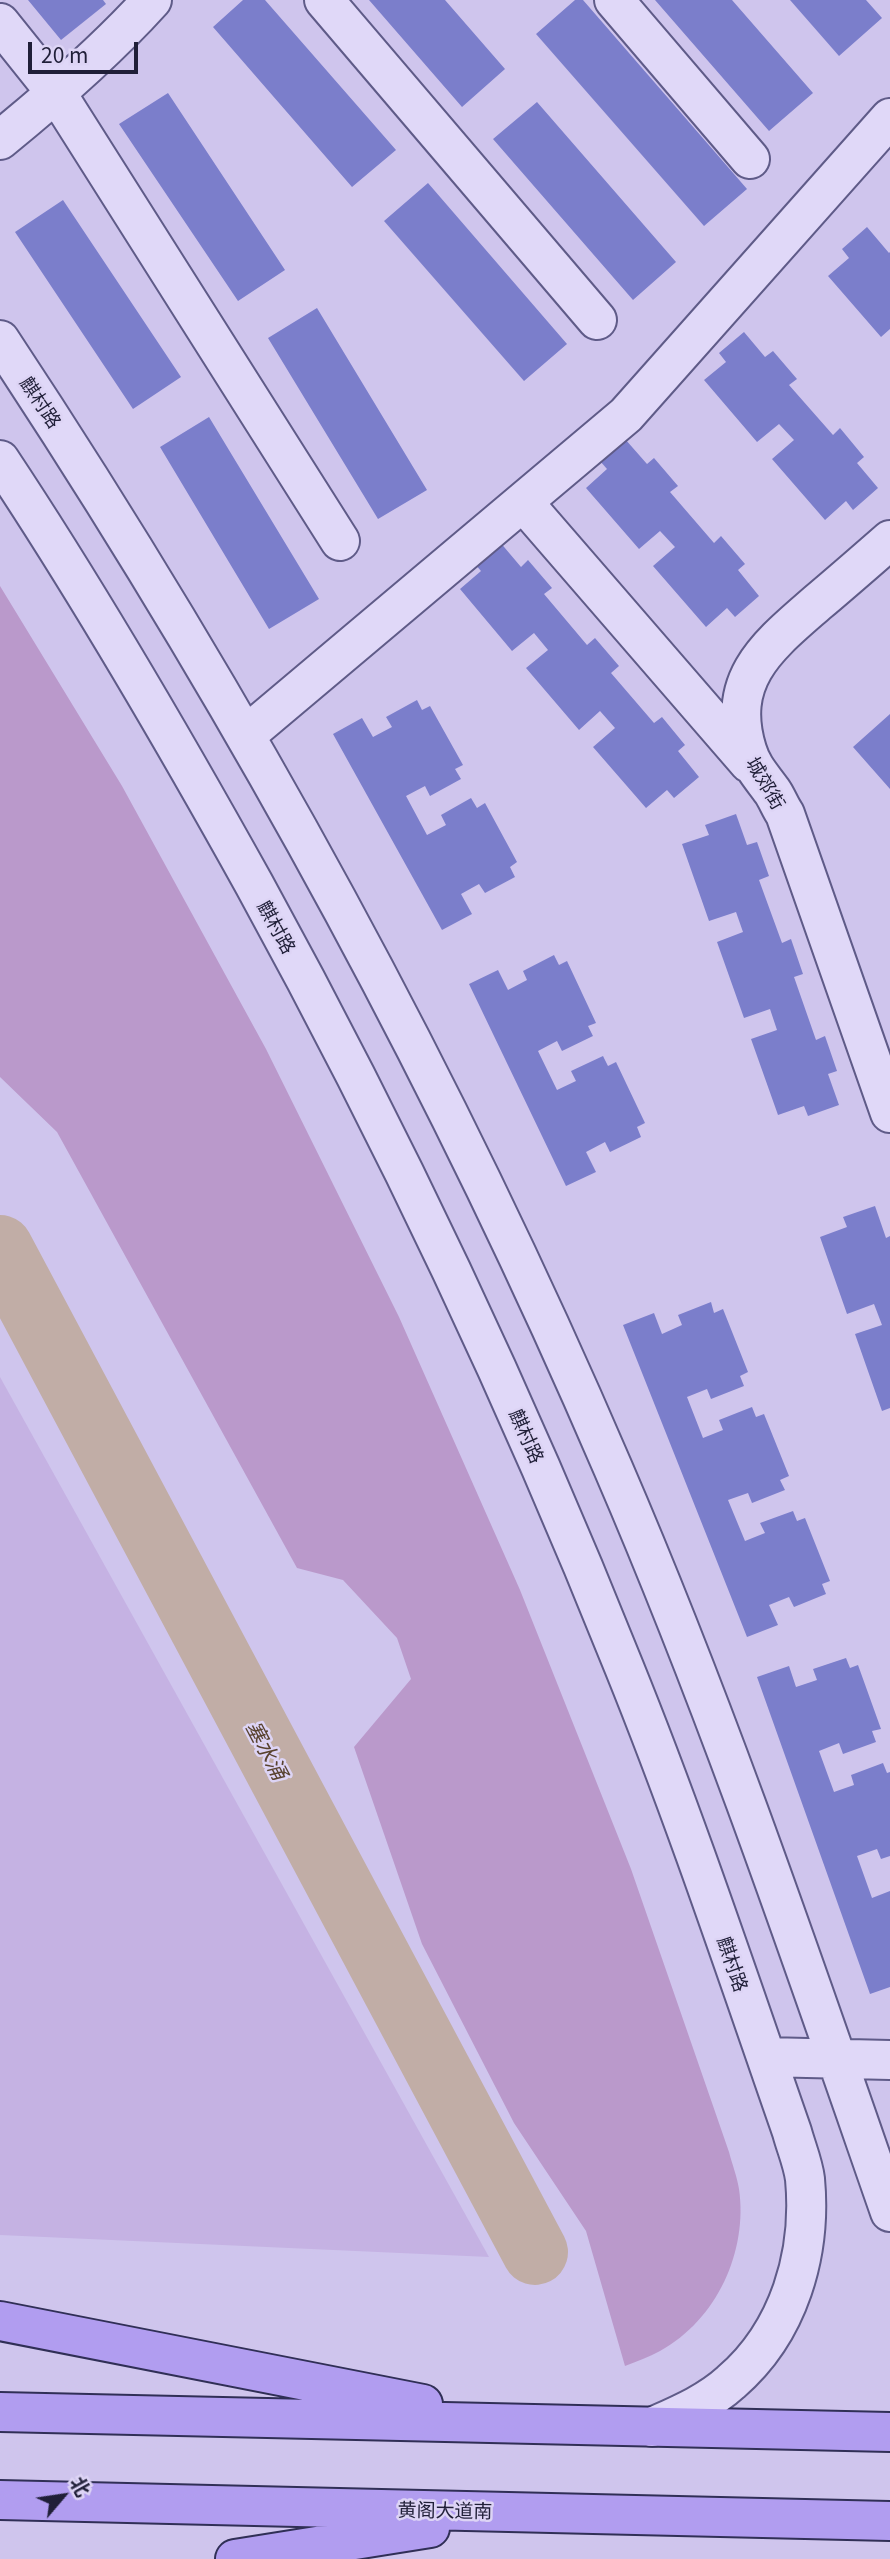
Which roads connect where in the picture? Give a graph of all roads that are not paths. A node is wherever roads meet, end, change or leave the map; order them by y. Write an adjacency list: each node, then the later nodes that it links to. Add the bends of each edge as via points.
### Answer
1 (152, 0): 5 (street)
2 (324, 0): 9 (street)
3 (614, 0): 8 (street)
4 (0, 23): 5 (street)
5 (57, 94): 7 (street); 14 (street)
6 (890, 118): 12 (street, via 626,415)
7 (0, 140)
8 (750, 159)
9 (597, 320)
10 (0, 340): 15 (street, 麒村路, via 70,445)
11 (0, 460): 18 (street, 麒村路, via 116,643 225,832 392,1146 553,1493 626,1670)
12 (523, 502): 15 (street); 16 (street)
13 (890, 540): 16 (street, 城郊街, via 770,644 759,659 749,676 741,714)
14 (340, 541)
15 (246, 735): 19 (street, 麒村路, via 363,945 534,1291 687,1646)
16 (754, 770): 17 (street, 城郊街, via 785,814)
17 (890, 1113)
18 (766, 2057): 19 (street); 25 (street, 麒村路, via 804,2176 807,2222 800,2267 785,2310 762,2349 730,2382 693,2408)
19 (837, 2059): 20 (street); 21 (street, 麒村路)
20 (890, 2060)
21 (890, 2212)
22 (0, 2321): 24 (main road)
23 (0, 2412): 24 (main road)
24 (524, 2424): 25 (main road)
25 (652, 2427): 26 (main road)
26 (890, 2432)
27 (0, 2500): 28 (main road, 黄阁大道南)
28 (526, 2512): 29 (main road, 黄阁大道南); 30 (main road)
29 (890, 2521)
30 (235, 2559)

